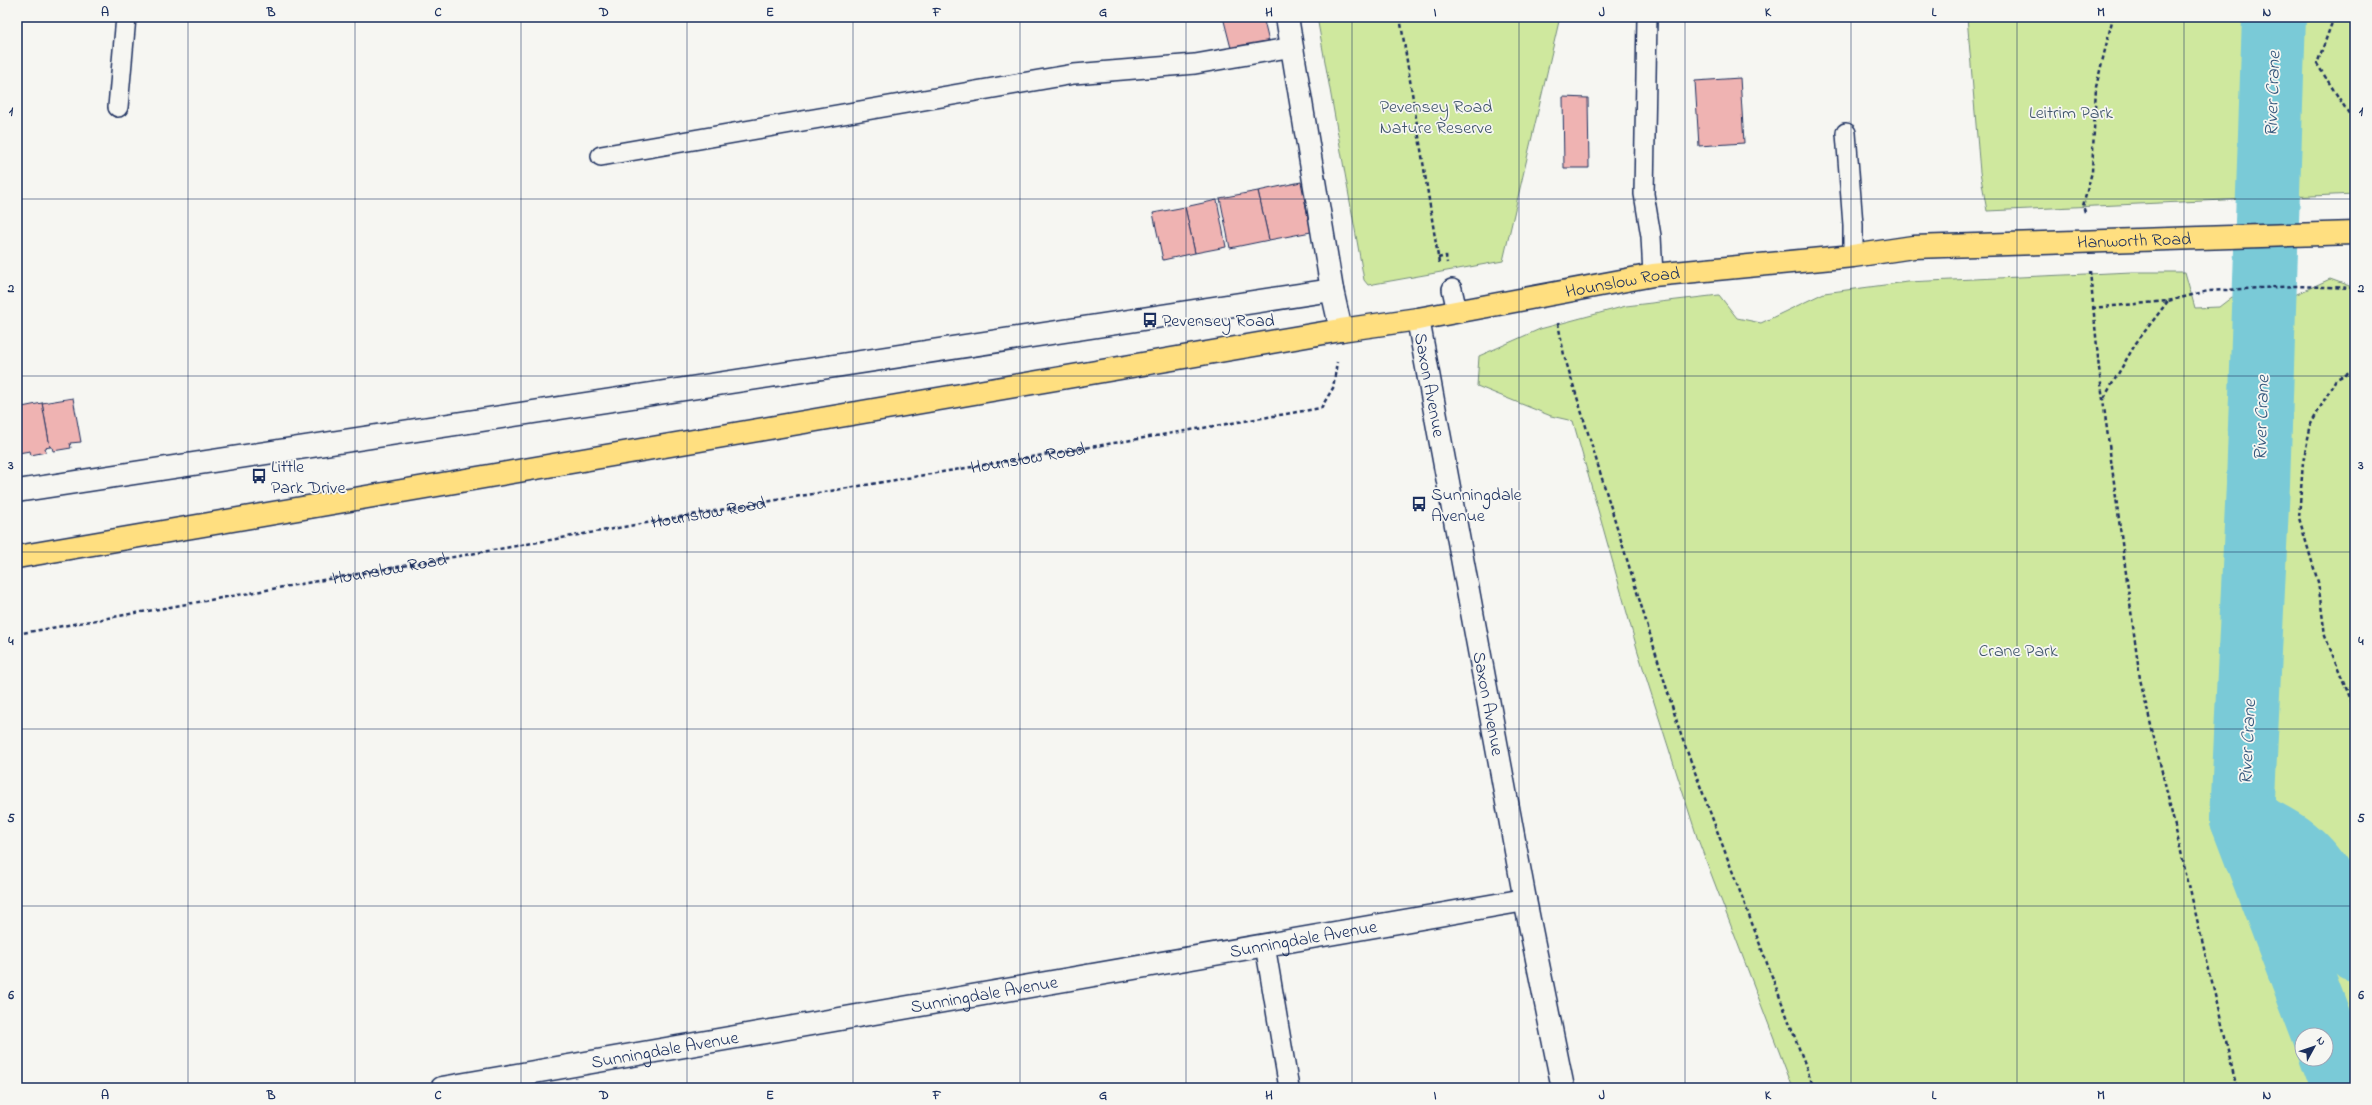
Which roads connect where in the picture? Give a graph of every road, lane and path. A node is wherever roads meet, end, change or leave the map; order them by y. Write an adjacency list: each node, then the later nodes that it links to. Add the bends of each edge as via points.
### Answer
1 (126, 17): 8 (lane)
2 (1287, 17): 7 (street)
3 (1400, 17): 19 (path, via 1438,258 1442,272)
4 (1647, 17): 17 (lane, via 1644,194 1651,236)
5 (2113, 17): 12 (path, via 2096,87 2092,172 2083,206)
6 (2334, 17): 9 (path, via 2317,64)
7 (1293, 46): 11 (lane, via 1195,64 1074,74); 20 (street)
8 (118, 107)
9 (2355, 124)
10 (1846, 133): 16 (lane)
11 (601, 156)
12 (2087, 218)
13 (2355, 233): 14 (main road, Hanworth Road)
14 (2089, 242): 15 (main road, Hanworth Road); 23 (path)
15 (1913, 248): 16 (main road, Hounslow Road)
16 (1853, 256): 17 (main road, Hounslow Road)
17 (1653, 275): 21 (main road, Hounslow Road)
18 (2355, 288): 22 (path, via 2295,286 2208,291)
19 (1452, 289): 24 (lane)
20 (1332, 290): 26 (street); 29 (street)
21 (1551, 294): 24 (main road, Hounslow Road); 38 (path, via 1564,355 1681,735)
22 (2168, 301): 23 (path); 28 (path, via 2136,343)
23 (2092, 308): 28 (path)
24 (1457, 311): 25 (main road, Hounslow Road)
25 (1418, 319): 26 (main road, Hounslow Road); 33 (street, Saxon Avenue)
26 (1338, 331): 30 (main road, Hounslow Road); 31 (path, Hounslow Road, via 1337,368 1332,388 1321,408 771,501)
27 (2355, 371): 32 (path, via 2336,379 2311,424 2303,462 2299,518 2318,582 2325,636)
28 (2103, 398): 39 (path, via 2140,679)
29 (17, 491)
30 (17, 557)
31 (17, 634)
32 (2355, 710)
33 (1526, 900): 34 (street, Sunningdale Avenue); 37 (street, Saxon Avenue)
34 (1266, 945): 35 (street, Sunningdale Avenue); 36 (lane)
35 (442, 1088)
36 (1289, 1088)
37 (1563, 1088)
38 (1814, 1088)
39 (2237, 1088)

